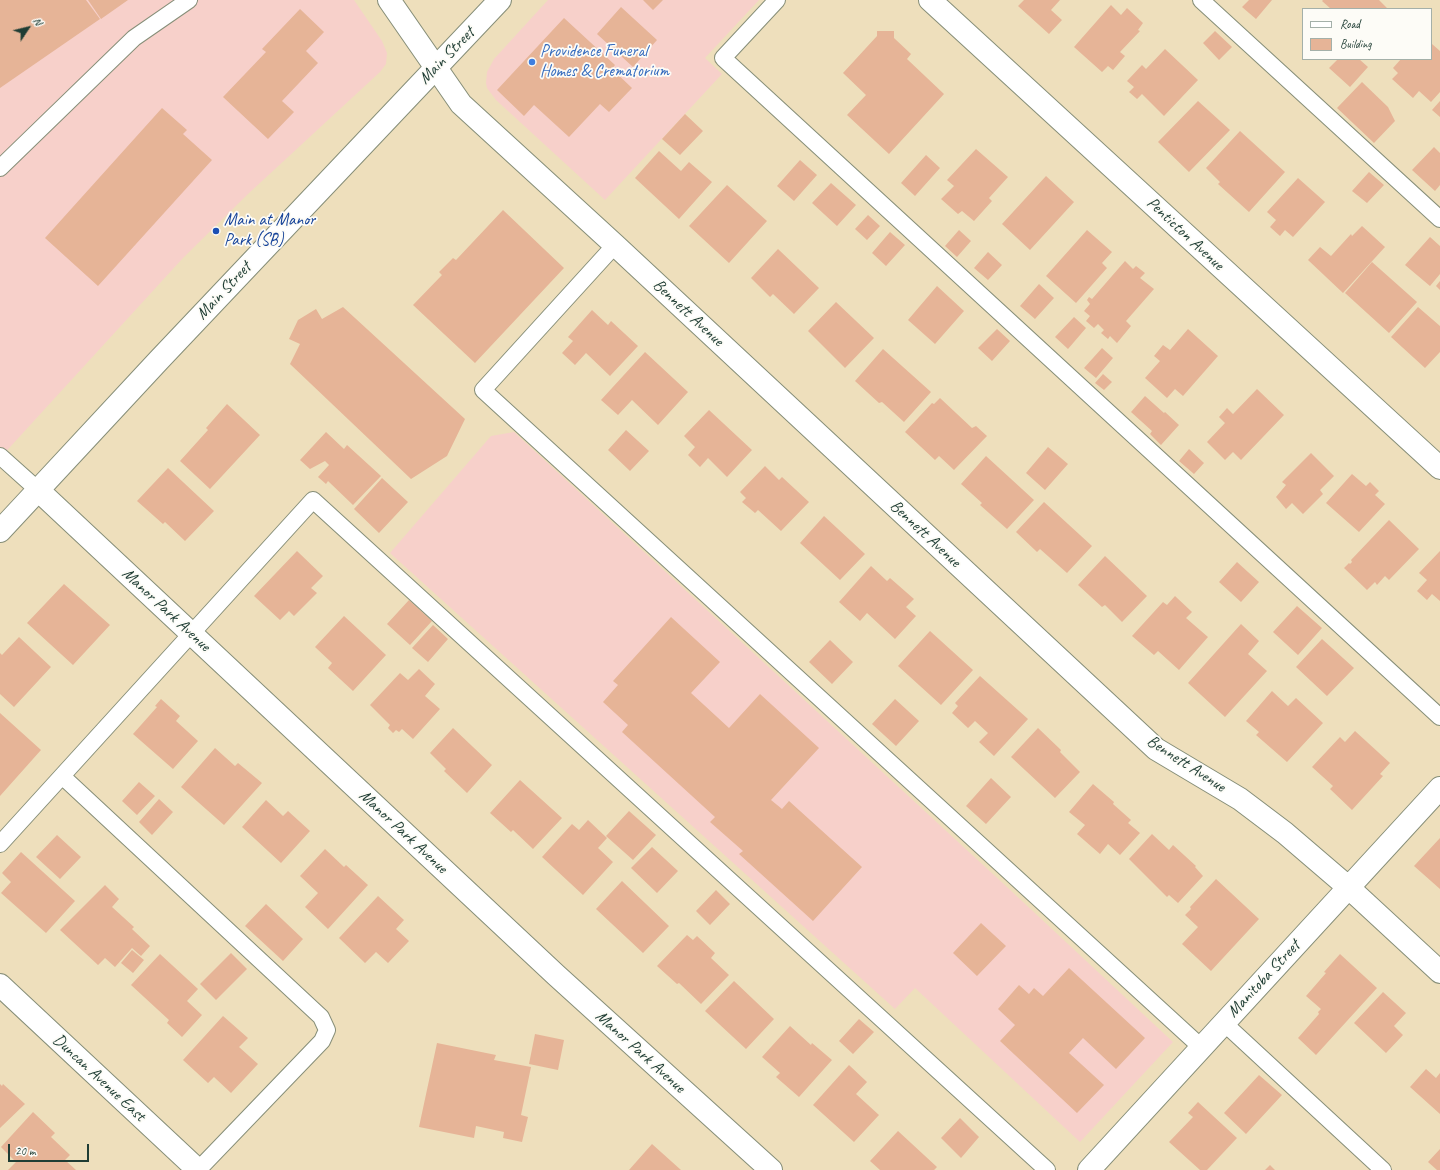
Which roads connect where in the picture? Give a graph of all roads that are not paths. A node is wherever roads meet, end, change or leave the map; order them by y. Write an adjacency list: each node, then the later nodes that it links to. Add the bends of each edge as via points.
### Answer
1 (189, 0): 8 (lane, via 134,38)
2 (390, 0): 7 (street, Bennett Avenue)
3 (500, 0): 7 (street, Main Street)
4 (777, 0): 16 (lane, via 723,58)
5 (930, 0): 12 (street, Penticton Avenue)
6 (1201, 0): 9 (lane)
7 (436, 68): 10 (street, Bennett Avenue, via 461,104); 13 (street, Main Street)
8 (0, 168)
9 (1440, 219)
10 (614, 245): 20 (street, Bennett Avenue, via 1156,749 1240,799 1285,833); 24 (lane, via 483,390)
11 (0, 456): 13 (lane)
12 (1440, 468)
13 (38, 490): 14 (street, Main Street); 15 (street, Manor Park Avenue)
14 (0, 531)
15 (192, 634): 17 (lane); 27 (street, Manor Park Avenue, via 556,975); 28 (lane, via 313,500)
16 (1440, 717)
17 (62, 776): 19 (lane); 26 (lane, via 321,1017 328,1030 322,1041)
18 (1440, 788): 20 (street, Manitoba Street)
19 (0, 844)
20 (1348, 888): 21 (street, Bennett Avenue); 23 (street, Manitoba Street)
21 (1440, 972)
22 (0, 985): 26 (street, Duncan Avenue East)
23 (1224, 1023): 24 (street, Manitoba Street); 29 (lane)
24 (1201, 1047): 25 (street, Manitoba Street)
25 (1097, 1167)
26 (198, 1170)
27 (771, 1170)
28 (1047, 1170)
29 (1383, 1170)

